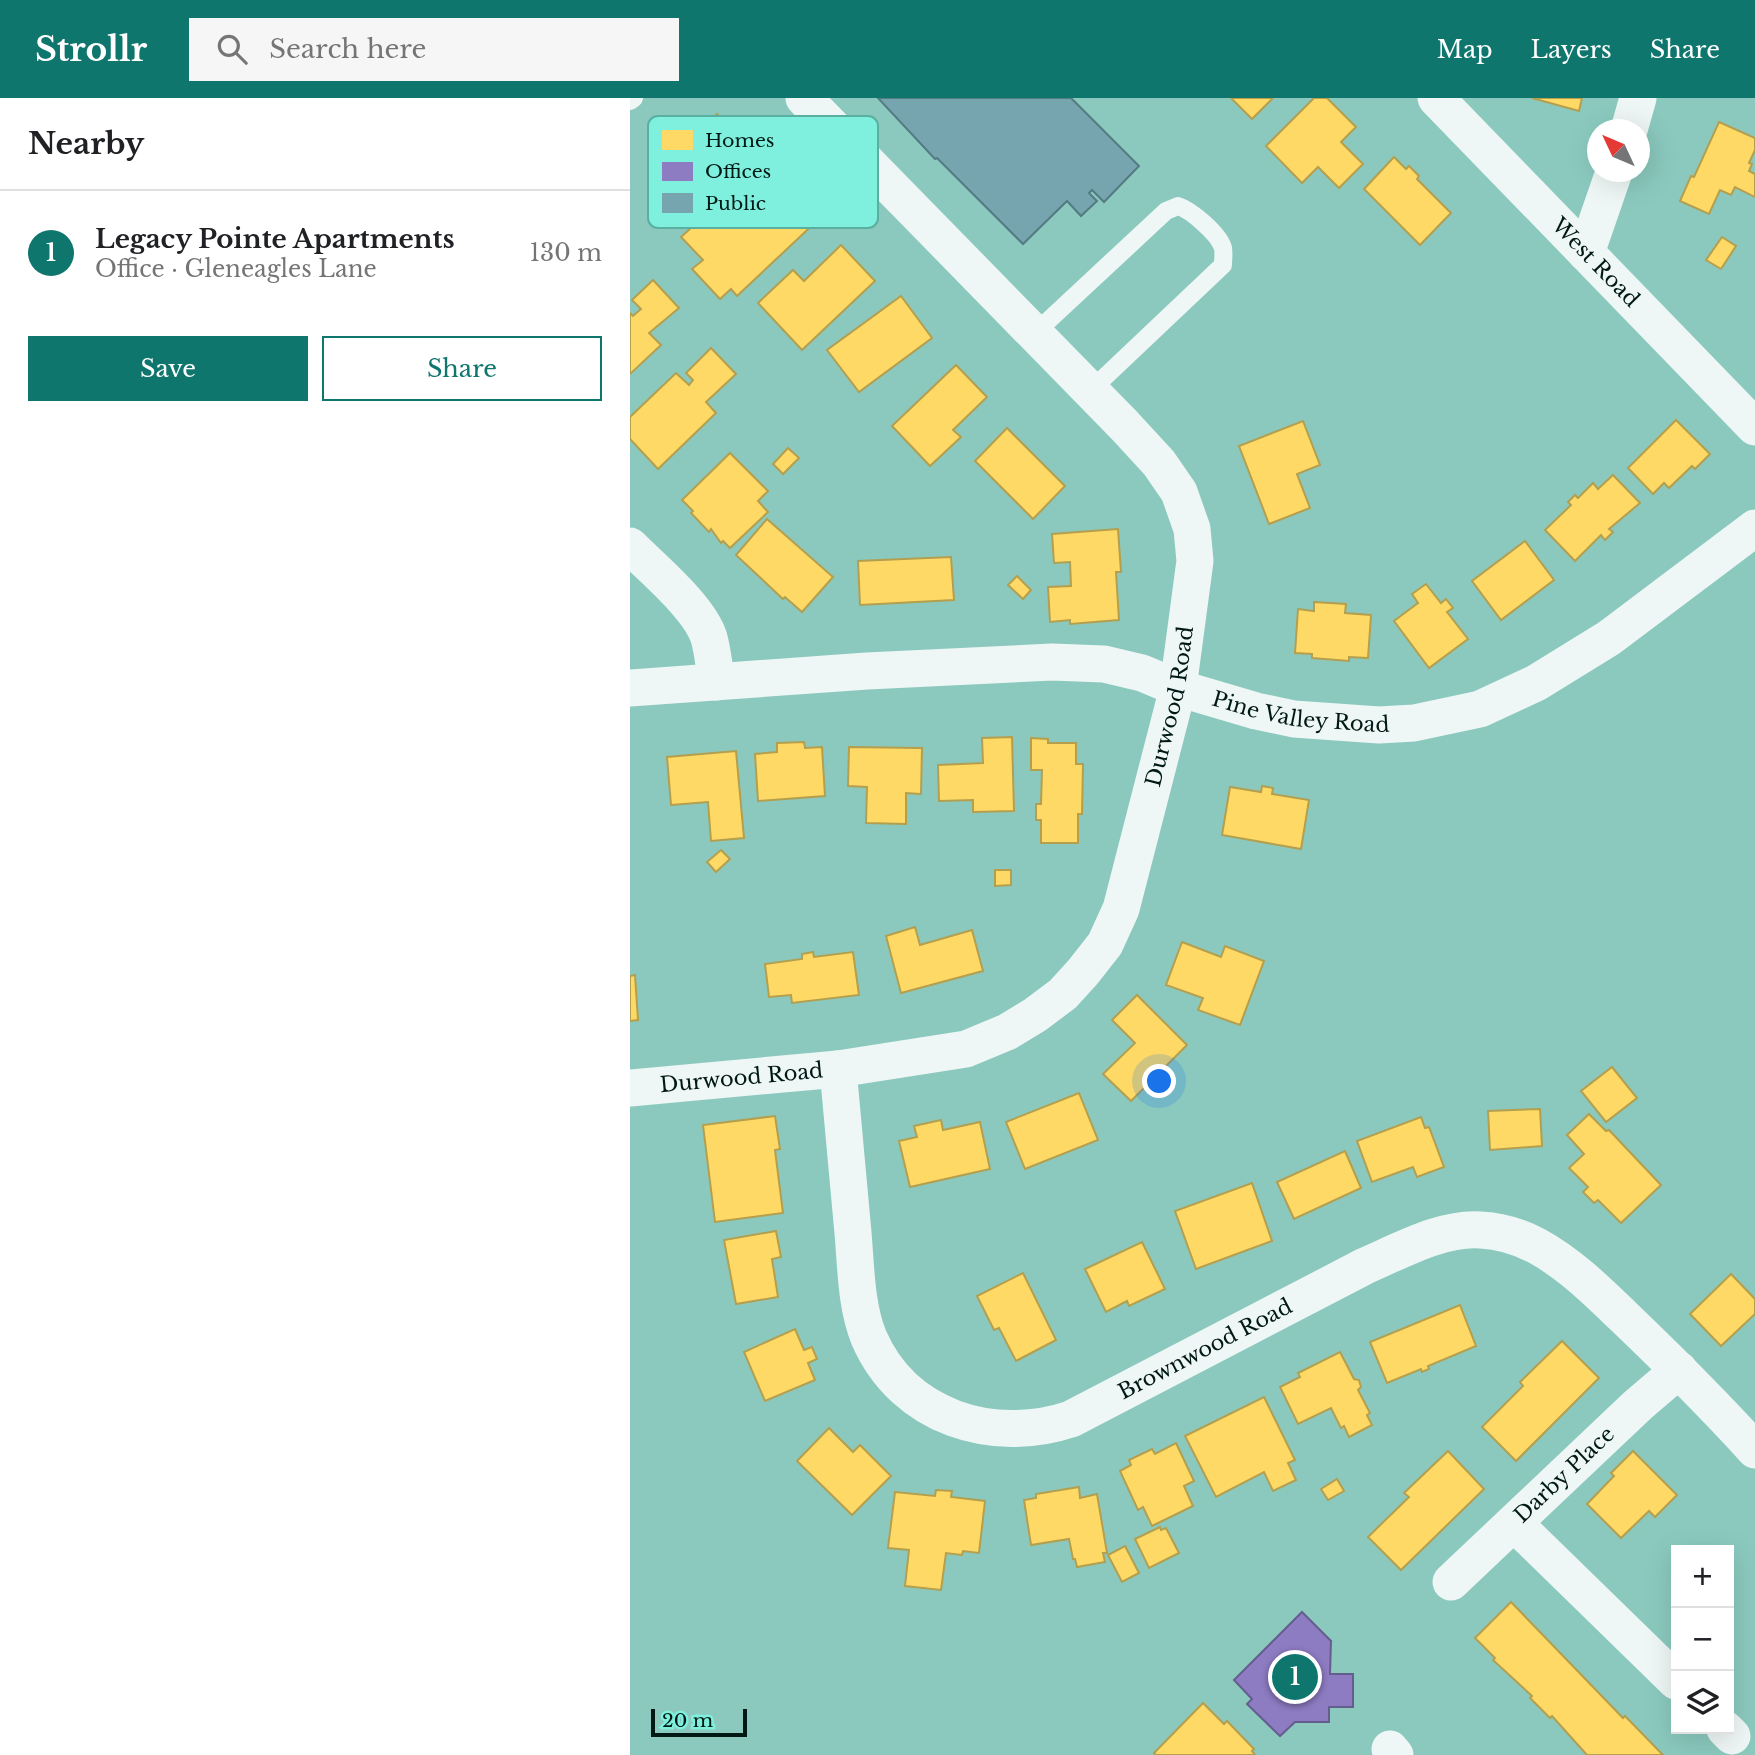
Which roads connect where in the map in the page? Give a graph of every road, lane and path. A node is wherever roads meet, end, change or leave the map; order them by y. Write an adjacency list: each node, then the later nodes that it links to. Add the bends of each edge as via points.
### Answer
1 (804, 98): 4 (street, Durwood Road)
2 (1436, 98): 8 (street, West Road)
3 (1638, 98): 5 (street)
4 (822, 116)
5 (1632, 119)
6 (878, 173): 9 (street, Durwood Road)
7 (1611, 182): 8 (street)
8 (1586, 253): 11 (street, West Road)
9 (1035, 333): 10 (street, Durwood Road); 10 (lane, via 1166,211 1178,206 1188,209 1220,242 1223,265)
10 (1090, 391): 16 (street, Durwood Road, via 1159,463 1179,492 1192,529 1195,561)
11 (1755, 427)
12 (1755, 528): 16 (street, Pine Valley Road, via 1609,638 1536,683 1480,709 1414,723 1336,723 1255,711)
13 (630, 546): 14 (street, via 703,625)
14 (717, 682): 15 (street, Pine Valley Road); 16 (street, Pine Valley Road, via 1052,662 1104,664)
15 (630, 688)
16 (1178, 688): 17 (street, Durwood Road, via 1121,909 1105,944 1083,972 1035,1015 988,1041 966,1049)
17 (838, 1069): 18 (street, Durwood Road); 19 (street, Brownwood Road, via 857,1280 869,1337 908,1390 936,1410 970,1425 1021,1430 1071,1419 1365,1266 1441,1236 1479,1230 1505,1233 1537,1246 1569,1268)
18 (630, 1088)
19 (1679, 1370): 20 (street, Brownwood Road); 21 (street, Darby Place)
20 (1750, 1433)
21 (1514, 1523): 22 (street, Darby Place); 23 (street)
22 (1451, 1582)
23 (1671, 1676)

